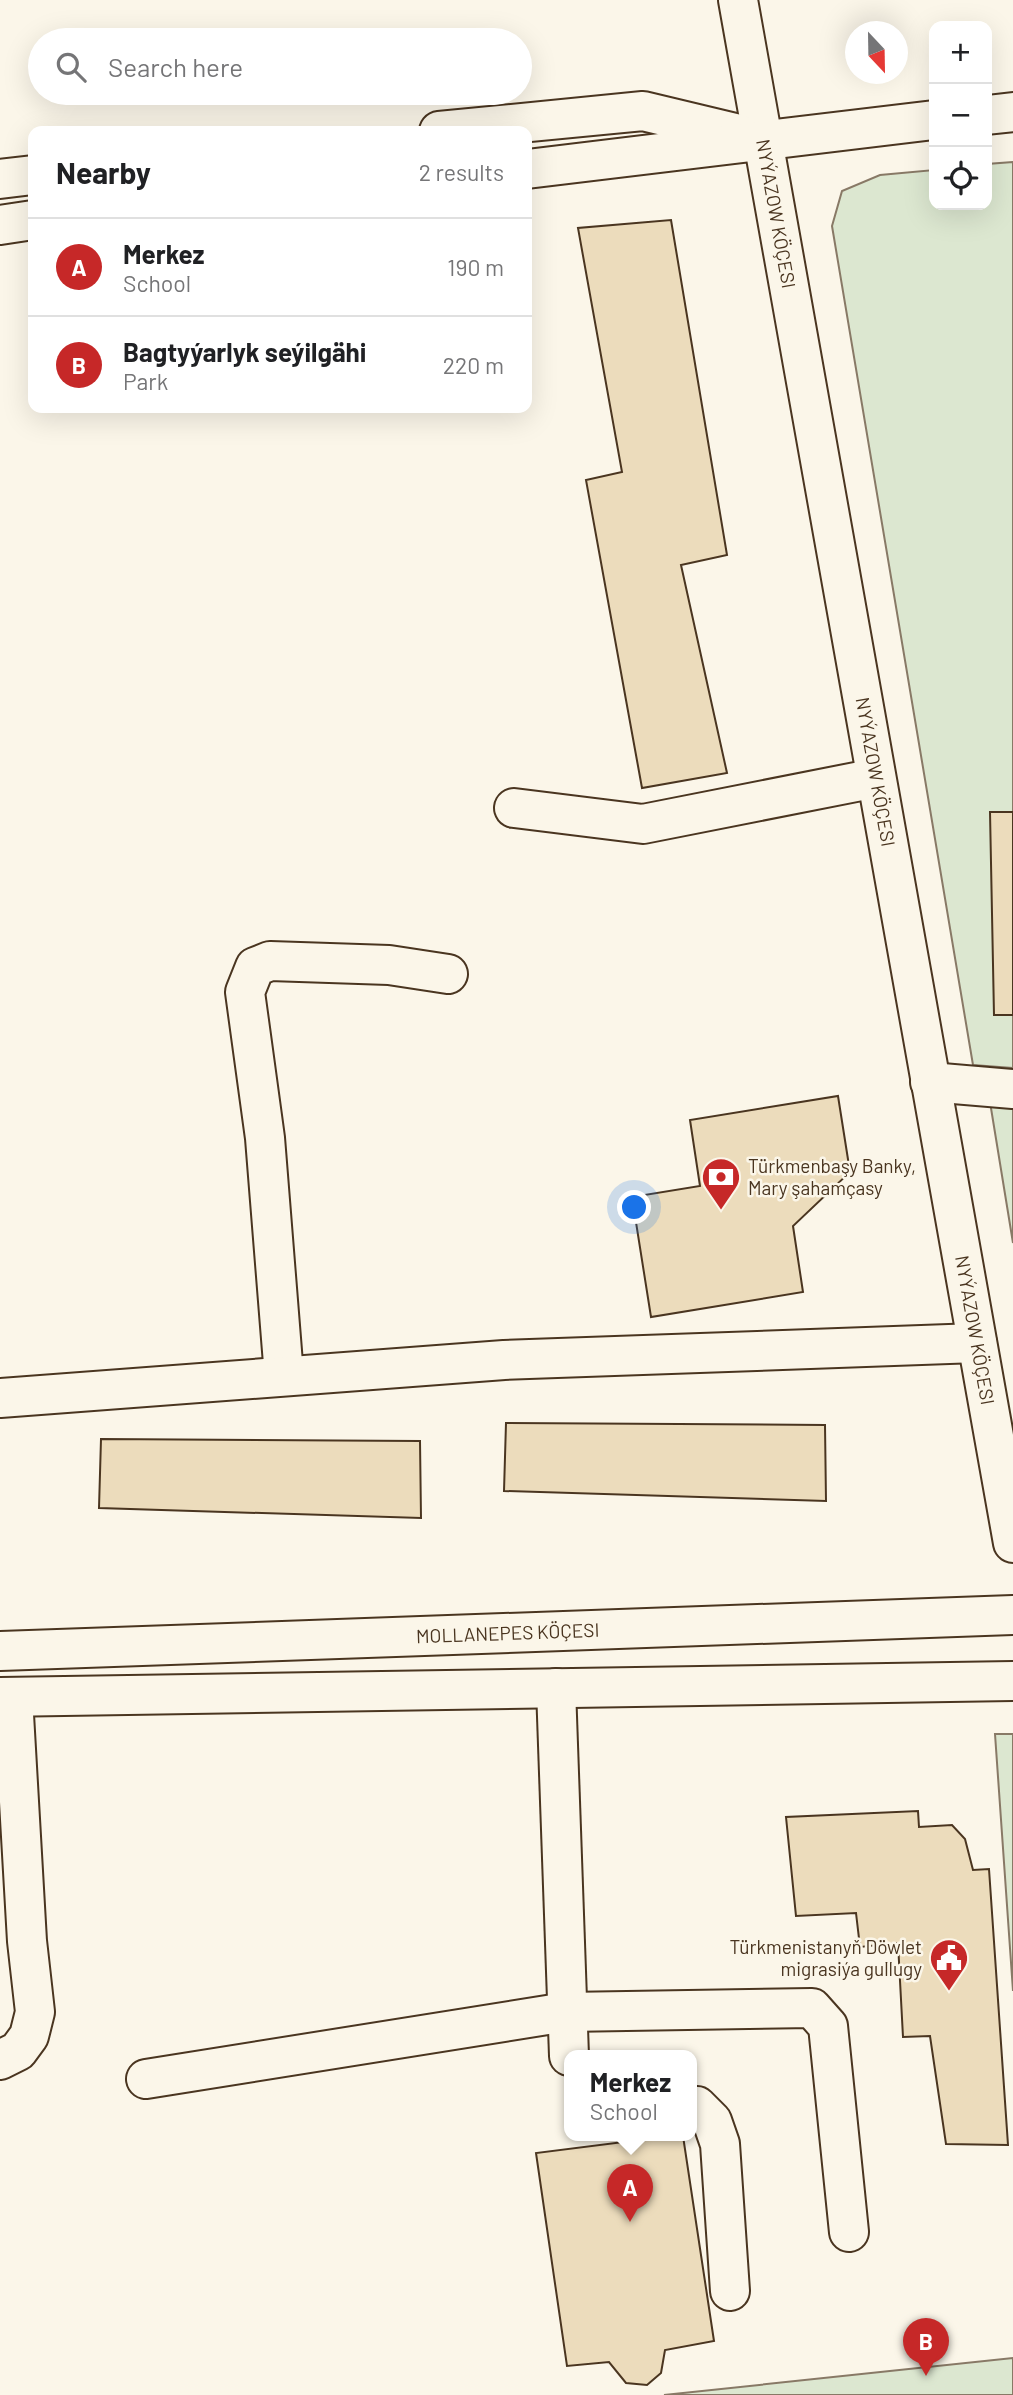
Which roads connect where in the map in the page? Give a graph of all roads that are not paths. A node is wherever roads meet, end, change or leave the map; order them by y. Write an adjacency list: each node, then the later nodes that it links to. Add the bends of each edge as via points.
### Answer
1 (738, 0): 6 (street, NYÝAZOW KÖÇESI)
2 (1013, 112): 3 (street)
3 (992, 114)
4 (929, 121): 6 (street)
5 (490, 126): 6 (street, via 643,111)
6 (761, 139): 7 (street); 12 (street, NYÝAZOW KÖÇESI)
7 (532, 168)
8 (28, 175): 9 (street)
9 (0, 178)
10 (28, 221): 11 (street)
11 (0, 225)
12 (876, 778): 13 (street, via 643,824); 15 (street, NYÝAZOW KÖÇESI)
13 (514, 808)
14 (448, 974): 18 (street, via 389,965 270,961 255,967 245,992 265,1138)
15 (930, 1082): 16 (street); 17 (street, NYÝAZOW KÖÇESI)
16 (1013, 1089)
17 (977, 1343): 18 (street, via 503,1360); 20 (street, NYÝAZOW KÖÇESI)
18 (284, 1376): 19 (street)
19 (0, 1398)
20 (1013, 1543)
21 (1013, 1615): 22 (street, MOLLANEPES KÖÇESI)
22 (0, 1651)
23 (1013, 1681): 24 (street)
24 (556, 1688): 25 (street); 26 (street)
25 (7, 1697): 28 (street, via 35,2012 29,2036 18,2051)
26 (566, 2012): 27 (street); 29 (street); 31 (street, via 812,2008 828,2026)
27 (569, 2050)
28 (0, 2060)
29 (146, 2079)
30 (697, 2106): 32 (street, via 712,2122 720,2144)
31 (849, 2232)
32 (730, 2291)

